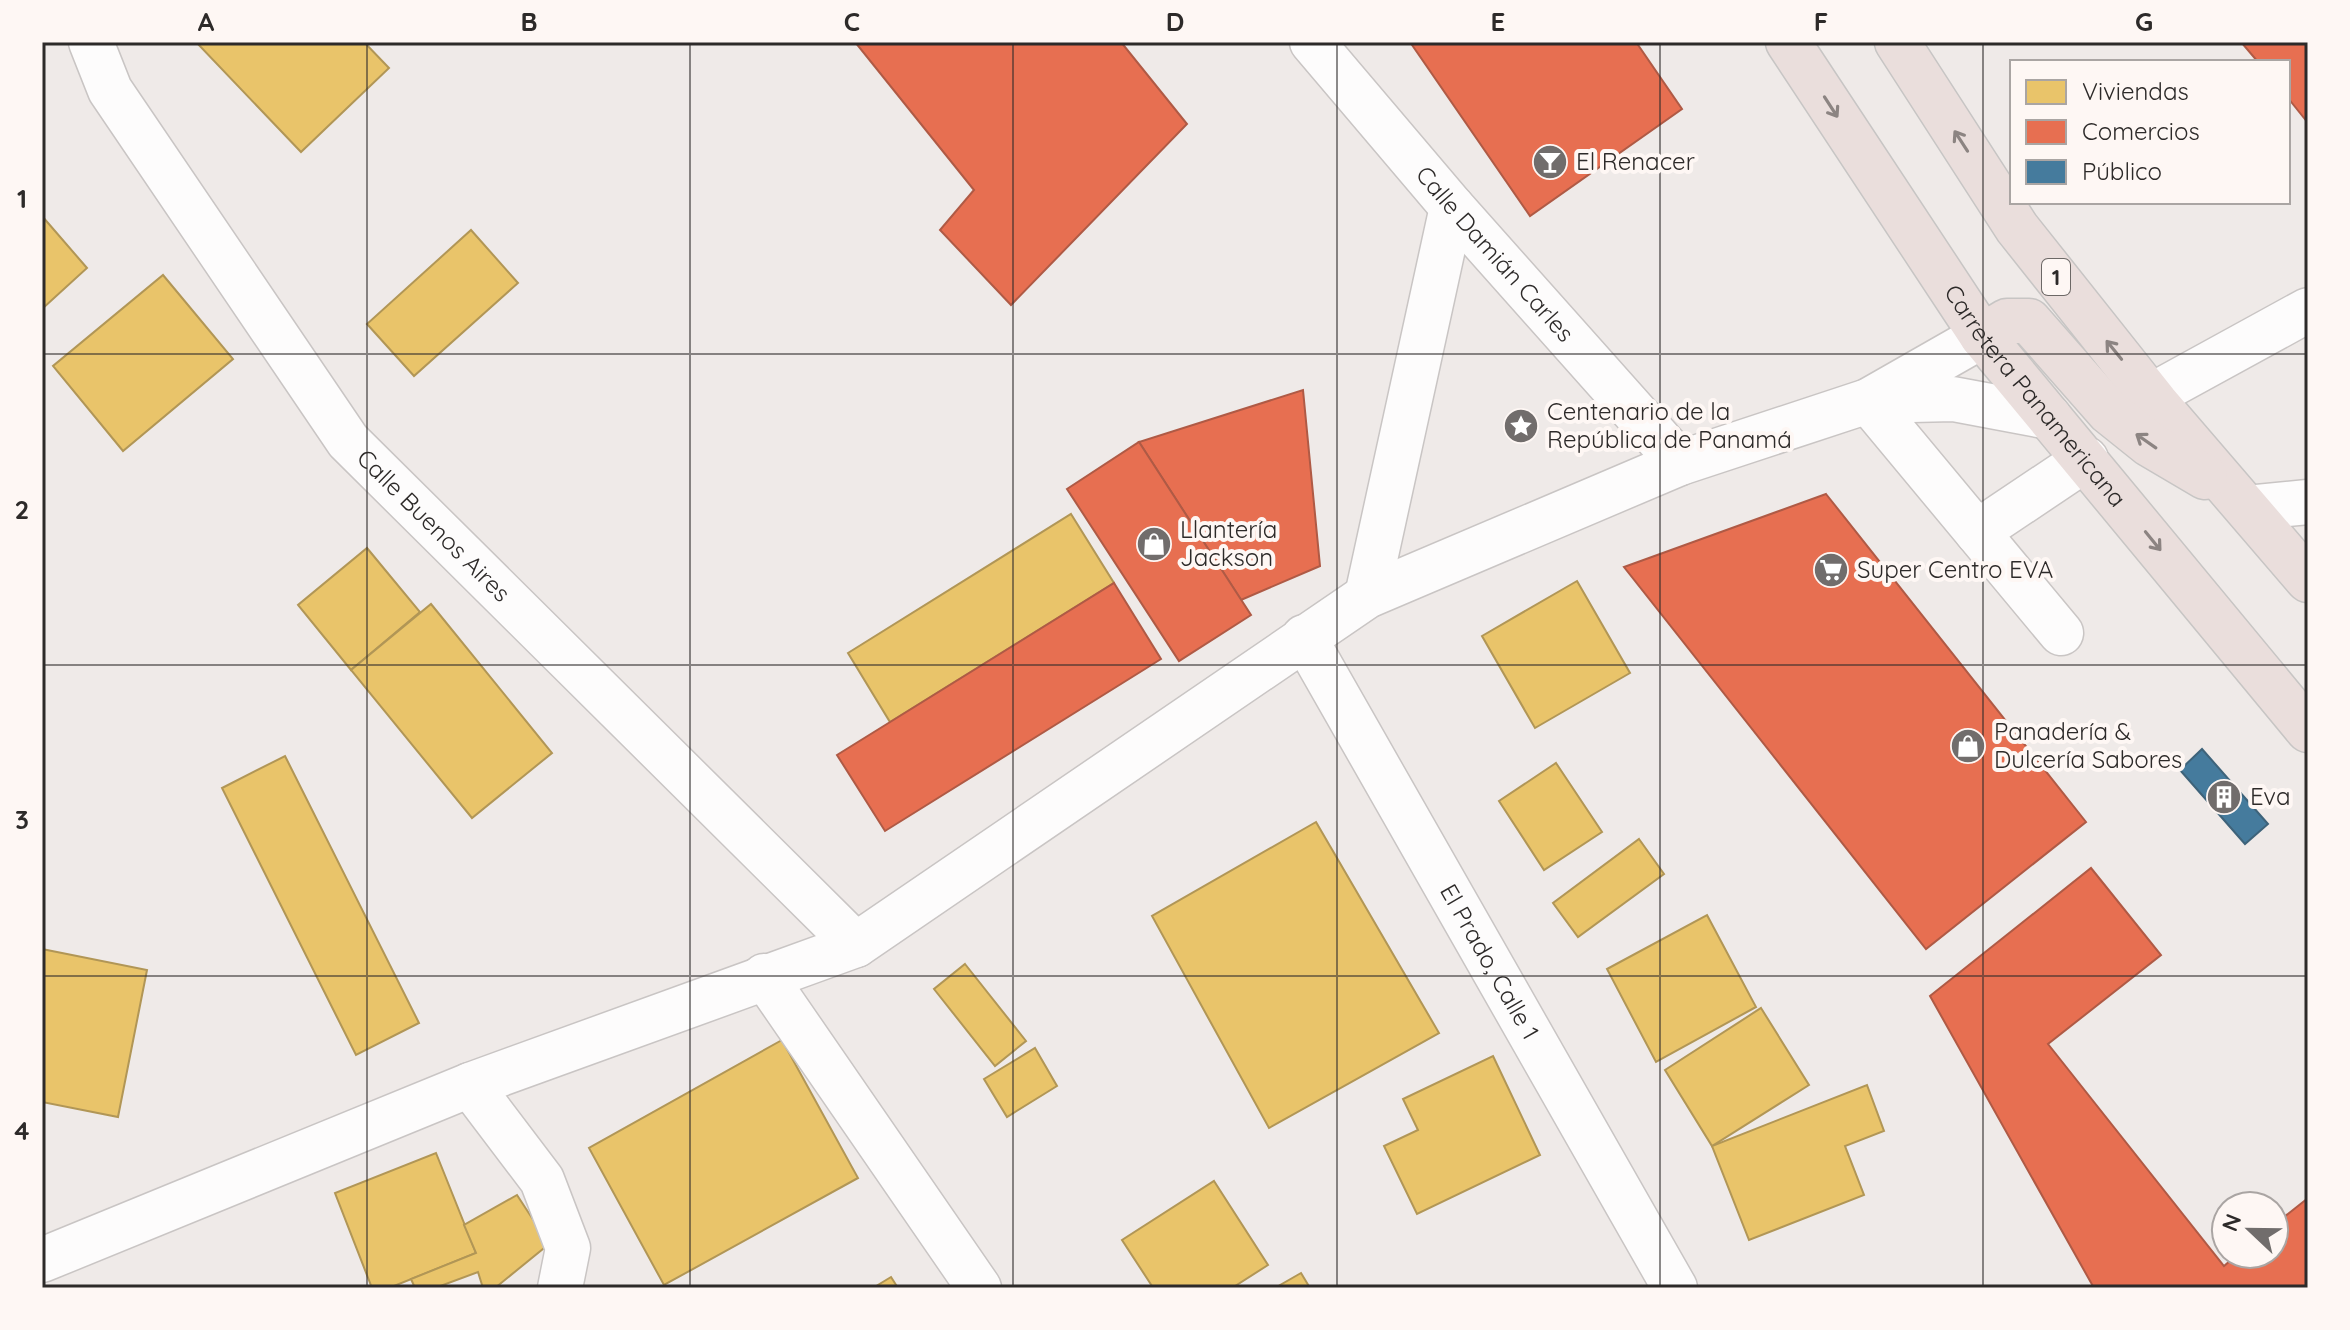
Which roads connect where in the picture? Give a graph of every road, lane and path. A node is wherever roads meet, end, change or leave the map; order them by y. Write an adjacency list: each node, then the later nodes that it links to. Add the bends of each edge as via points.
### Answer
1 (91, 42): 21 (street, Calle Buenos Aires, via 110,90 348,441)
2 (1312, 42): 5 (street, Calle Damián Carles)
3 (1788, 42): 7 (highway, Carretera Panamericana, one-way to 7)
4 (1897, 42): 8 (highway, 1, one-way to 4, via 2017,228)
5 (1452, 207): 12 (street, Calle Damián Carles); 17 (street)
6 (2308, 310): 8 (street)
7 (1982, 336): 9 (street); 10 (highway, Carretera Panamericana); 13 (highway, one-way to 7, via 2109,412 2029,321 2007,321)
8 (2151, 396): 13 (highway, 1)
9 (1868, 401): 10 (street, via 1953,399); 12 (street); 15 (street)
10 (2049, 417): 11 (highway, Carretera Panamericana)
11 (2086, 459): 15 (street); 20 (highway, Carretera Panamericana, one-way to 20)
12 (1680, 463): 17 (street)
13 (2242, 502): 14 (street); 16 (highway, 1)
14 (2308, 502)
15 (1977, 532): 18 (street)
16 (2308, 580)
17 (1367, 596): 19 (street)
18 (2061, 633)
19 (1304, 637): 21 (street); 27 (street, El Prado, Calle 1)
20 (2308, 730)
21 (856, 945): 22 (street)
22 (764, 976): 23 (street); 26 (street)
23 (470, 1085): 24 (street); 25 (street, via 542,1180 568,1248)
24 (42, 1260)
25 (560, 1288)
26 (979, 1288)
27 (1675, 1288)

